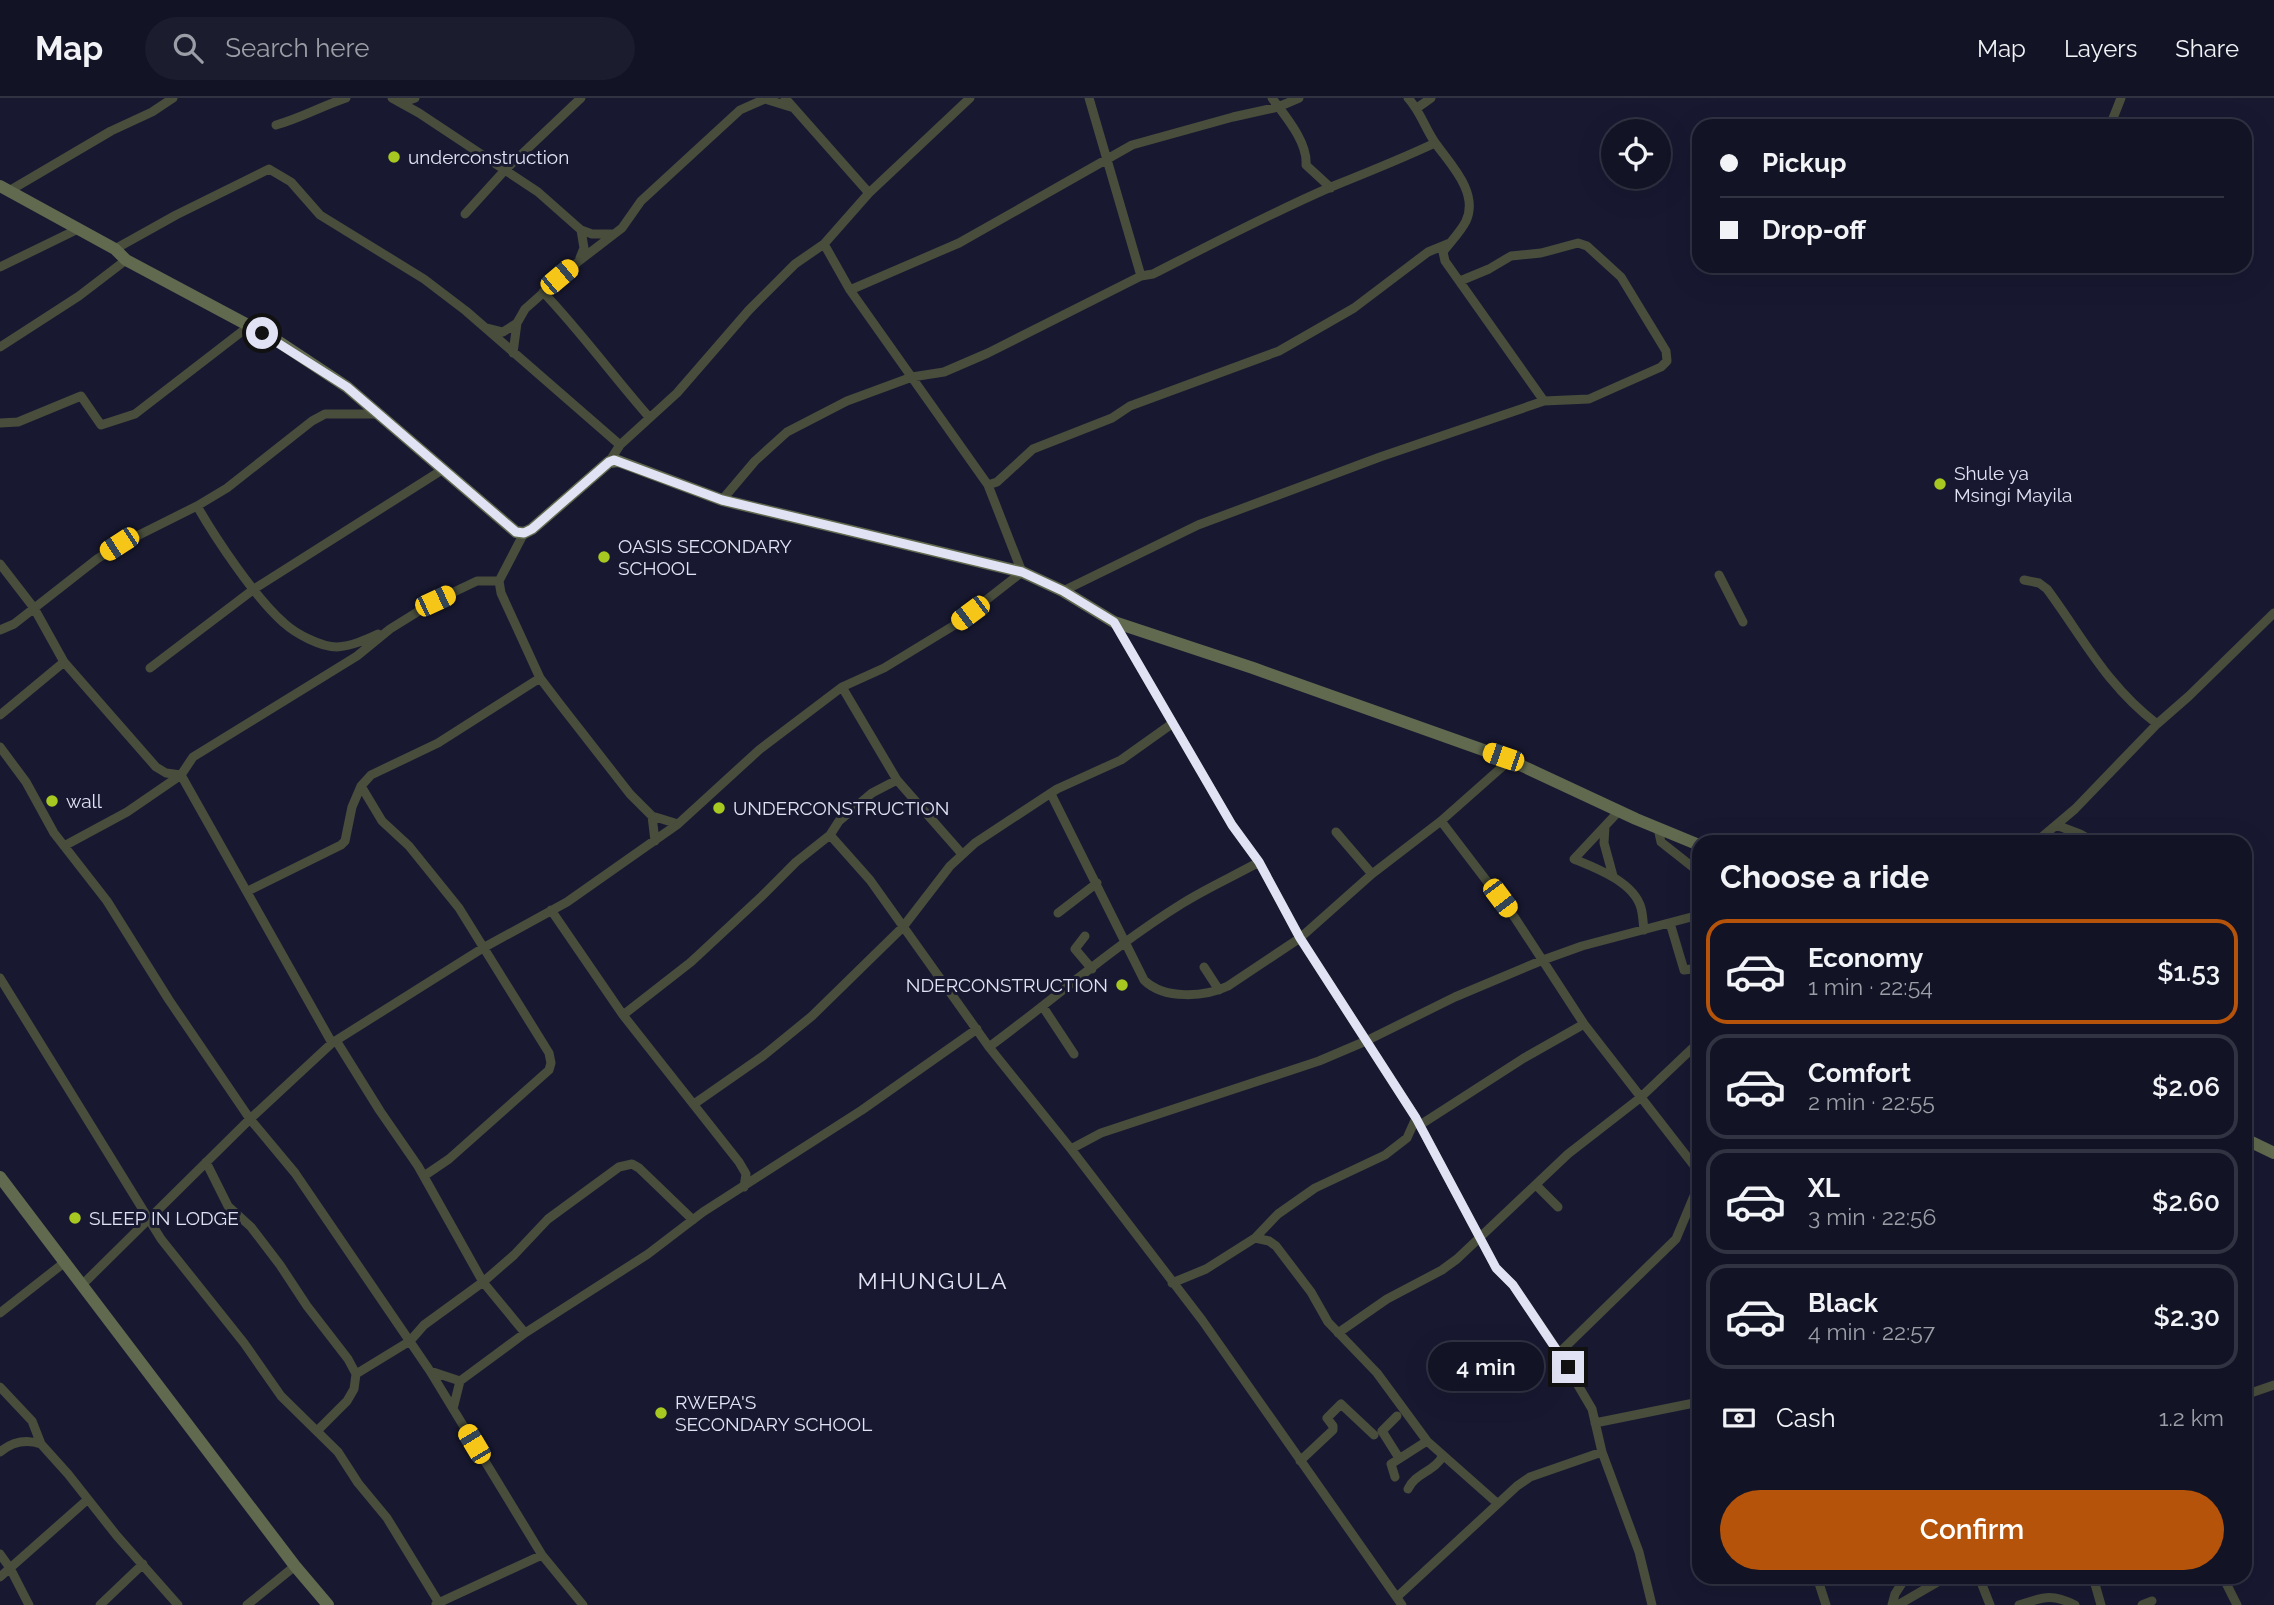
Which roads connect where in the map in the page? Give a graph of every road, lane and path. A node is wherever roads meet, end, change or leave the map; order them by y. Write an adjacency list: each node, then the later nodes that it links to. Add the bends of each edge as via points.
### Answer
1 (173, 98): 24 (street)
2 (346, 98): 19 (street)
3 (415, 98): 14 (street)
4 (582, 98): 22 (street)
5 (765, 98): 16 (street); 29 (street, via 740,110 641,201)
6 (785, 98): 16 (street)
7 (970, 98): 25 (street)
8 (1089, 98): 21 (street)
9 (1272, 98): 15 (street)
10 (1299, 98): 15 (street)
11 (1408, 98): 17 (street)
12 (1431, 98): 17 (street)
13 (2121, 98): 18 (street)
14 (396, 101): 22 (street)
15 (1278, 107): 21 (street, via 1132,145); 23 (street, via 1298,138 1306,165)
16 (794, 108): 25 (street)
17 (1417, 108): 20 (street)
18 (2113, 119)
19 (276, 125)
20 (1435, 143): 23 (street); 30 (street, via 1456,169 1469,204 1467,220)
21 (1109, 158): 36 (street); 38 (street, via 959,243)
22 (505, 170): 26 (street); 28 (street)
23 (1331, 187): 36 (street)
24 (5, 189): 27 (street)
25 (869, 193): 31 (street)
26 (465, 214)
27 (76, 230): 32 (street); 35 (street)
28 (581, 230): 29 (street); 34 (street, via 584,248)
29 (614, 234): 34 (street)
30 (1450, 243): 37 (street, via 1444,257); 53 (street, via 1428,252 1354,308 1279,351 1130,406 1033,449)
31 (824, 244): 38 (street); 48 (street, via 795,264 748,310 677,393)
32 (115, 250): 33 (street); 42 (street, via 269,169 291,182 320,215 424,279)
33 (126, 260): 41 (street); 43 (street)
34 (579, 261): 39 (street)
35 (0, 267)
36 (1141, 276): 45 (street, via 988,353 944,372)
37 (1460, 281): 46 (street); 46 (street, via 1511,256 1578,243 1600,256 1629,289 1666,351 1665,365 1589,400)
38 (850, 290): 45 (street)
39 (543, 292): 40 (street); 48 (street)
40 (517, 323): 42 (street, via 503,331); 44 (street)
41 (249, 326): 47 (street, via 347,387); 49 (street, via 122,420 101,425 81,396 18,422)
42 (482, 326): 44 (street)
43 (0, 347)
44 (513, 353): 50 (street)
45 (912, 377): 53 (street); 54 (street, via 847,401 788,432)
46 (1544, 401): 63 (street, via 1198,525)
47 (377, 414): 52 (street); 55 (street, via 325,414)
48 (649, 417): 50 (street)
49 (0, 423)
50 (620, 445): 51 (street)
51 (609, 462): 54 (street, via 618,461); 56 (street)
52 (442, 470): 56 (street, via 509,528); 62 (street)
53 (988, 485): 58 (street)
54 (722, 500): 58 (street)
55 (197, 506): 62 (street); 64 (street, via 119,544)
56 (524, 533): 61 (street)
57 (0, 564): 64 (street)
58 (1022, 572): 63 (street); 73 (street, via 953,626 884,668)
59 (1720, 575): 67 (street)
60 (2024, 580): 76 (street, via 2048,589 2107,678)
61 (499, 581): 68 (street, via 477,581); 72 (street)
62 (254, 589): 68 (street, via 284,623 326,645 358,643); 71 (street)
63 (1063, 591): 66 (street)
64 (34, 608): 69 (street); 70 (street)
65 (2274, 613): 76 (street)
66 (1114, 622): 75 (street); 78 (street)
67 (1742, 622)
68 (390, 629): 79 (street, via 357,656 193,757)
69 (0, 630)
70 (64, 662): 74 (street); 79 (street, via 156,766)
71 (150, 668)
72 (540, 678): 81 (street); 84 (street)
73 (842, 687): 80 (street); 86 (street, via 759,750)
74 (0, 715)
75 (1173, 723): 82 (street, via 1121,760); 98 (street)
76 (2157, 724): 87 (street)
77 (0, 747): 96 (street)
78 (1510, 760): 83 (street); 85 (street)
79 (181, 775): 96 (street, via 127,812); 103 (street)
80 (897, 780): 91 (street, via 864,800); 97 (street)
81 (360, 786): 103 (street, via 341,845); 113 (street, via 382,821 409,846 459,908)
82 (1051, 794): 97 (street); 102 (street)
83 (1619, 811): 88 (street); 89 (street)
84 (652, 816): 86 (street); 94 (street)
85 (1441, 821): 100 (street); 114 (street)
86 (678, 824): 94 (street)
87 (2056, 825): 92 (street); 93 (street)
88 (1605, 826): 101 (street, via 1604,843); 101 (street, via 1574,859)
89 (1658, 828): 95 (street); 99 (street, via 1661,842)
90 (1336, 832): 100 (street)
91 (830, 835): 108 (street); 121 (street, via 691,962)
92 (2044, 835)
93 (2082, 835)
94 (655, 841): 104 (street)
95 (1692, 842)
96 (64, 846): 131 (street, via 107,901)
97 (962, 854): 108 (street)
98 (1259, 862): 111 (street); 112 (street, via 1184,902)
99 (1692, 866)
100 (1372, 874): 111 (street)
101 (1613, 876): 109 (street, via 1640,905)
102 (1097, 883): 105 (street); 112 (street)
103 (248, 891): 125 (street)
104 (551, 910): 113 (street); 121 (street)
105 (1058, 914)
106 (1692, 917): 107 (street)
107 (1670, 923): 109 (street); 117 (street, via 1684,970)
108 (903, 927): 123 (street); 130 (street, via 812,1016)
109 (1644, 930): 114 (street)
110 (1085, 936): 116 (street, via 1075,949)
111 (1300, 938): 119 (street); 124 (street)
112 (1124, 943): 116 (street); 119 (street, via 1144,980 1158,990 1186,994)
113 (483, 948): 125 (street); 138 (street, via 549,1053 549,1070)
114 (1543, 960): 122 (street); 124 (street)
115 (1204, 967): 119 (street)
116 (1092, 969): 120 (street)
117 (1692, 969)
118 (0, 978): 145 (street)
119 (1219, 990)
120 (1043, 1007): 126 (street); 128 (street)
121 (623, 1015): 130 (street)
122 (1584, 1024): 129 (street); 132 (street)
123 (977, 1029): 126 (street); 141 (street)
124 (1366, 1041): 132 (street); 134 (street, via 1101,1133)
125 (334, 1043): 131 (street); 138 (street)
126 (989, 1047): 134 (street)
127 (1692, 1049): 129 (street)
128 (1074, 1054)
129 (1640, 1098): 137 (street); 140 (street)
130 (694, 1104): 141 (street, via 739,1161 746,1174)
131 (250, 1119): 136 (street); 155 (street, via 295,1173)
132 (1418, 1122): 146 (street); 147 (street, via 1401,1144 1366,1166 1315,1188 1278,1214)
133 (2252, 1142): 135 (street)
134 (1071, 1149): 150 (street)
135 (2274, 1153)
136 (206, 1162): 145 (street); 158 (street, via 231,1211 251,1227 281,1265)
137 (1692, 1163)
138 (424, 1176): 149 (street)
139 (0, 1177): 148 (street)
140 (1536, 1185): 143 (street); 146 (street)
141 (744, 1187): 144 (street)
142 (1692, 1201): 156 (street, via 1676,1239)
143 (1559, 1207)
144 (693, 1220): 149 (street, via 639,1168 627,1164 548,1219); 153 (street)
145 (148, 1221): 151 (street); 167 (street, via 281,1396)
146 (1481, 1237): 154 (street, via 1442,1270 1387,1299); 156 (street, via 1496,1268 1513,1285)
147 (1255, 1238): 150 (street, via 1206,1269); 154 (street, via 1276,1246)
148 (65, 1262): 151 (street); 152 (street)
149 (483, 1282): 153 (street); 155 (street, via 424,1325)
150 (1172, 1283): 175 (street)
151 (82, 1285): 183 (street)
152 (0, 1313)
153 (525, 1333): 159 (street)
154 (1338, 1333): 169 (street, via 1377,1373)
155 (410, 1341): 157 (street); 158 (street)
156 (1559, 1353): 166 (street, via 1592,1409)
157 (430, 1371): 159 (street); 164 (street)
158 (356, 1374): 167 (street, via 347,1401)
159 (460, 1381): 164 (street)
160 (2274, 1385): 162 (street)
161 (0, 1387): 170 (street, via 32,1421)
162 (2252, 1393)
163 (1692, 1403): 166 (street)
164 (453, 1409): 181 (street)
165 (1397, 1416): 174 (street, via 1382,1431)
166 (1595, 1423): 172 (street)
167 (318, 1430): 194 (street, via 387,1518)
168 (1374, 1435): 175 (street, via 1341,1404 1327,1418 1332,1430)
169 (1427, 1441): 173 (street); 174 (street)
170 (41, 1444): 171 (street, via 21,1442); 178 (street)
171 (0, 1452)
172 (1602, 1452): 179 (street, via 1530,1477); 202 (street, via 1639,1552)
173 (1443, 1455): 177 (street, via 1412,1480); 179 (street)
174 (1399, 1458): 176 (street, via 1391,1464)
175 (1300, 1461): 193 (street)
176 (1395, 1477)
177 (1408, 1489)
178 (87, 1500): 182 (street); 184 (street)
179 (1497, 1503): 193 (street)
180 (0, 1554): 184 (street)
181 (542, 1555): 192 (street); 201 (street)
182 (143, 1564): 196 (street); 197 (street)
183 (295, 1566): 198 (street); 199 (street)
184 (10, 1568): 185 (street); 195 (street)
185 (0, 1577)
186 (1819, 1584): 203 (street)
187 (1901, 1584): 204 (street)
188 (1934, 1584): 205 (street)
189 (1982, 1584): 206 (street)
190 (2095, 1584): 209 (street)
191 (2227, 1584): 210 (street)
192 (455, 1596): 194 (street); 200 (street)
193 (1399, 1601)
194 (437, 1604)
195 (29, 1605)
196 (100, 1605)
197 (178, 1605)
198 (247, 1605)
199 (328, 1605)
200 (463, 1605)
201 (583, 1605)
202 (1652, 1605)
203 (1826, 1605)
204 (1892, 1605)
205 (1898, 1605)
206 (1990, 1605)
207 (2019, 1605): 208 (street, via 2050,1597)
208 (2076, 1605)
209 (2101, 1605)
210 (2238, 1605)

